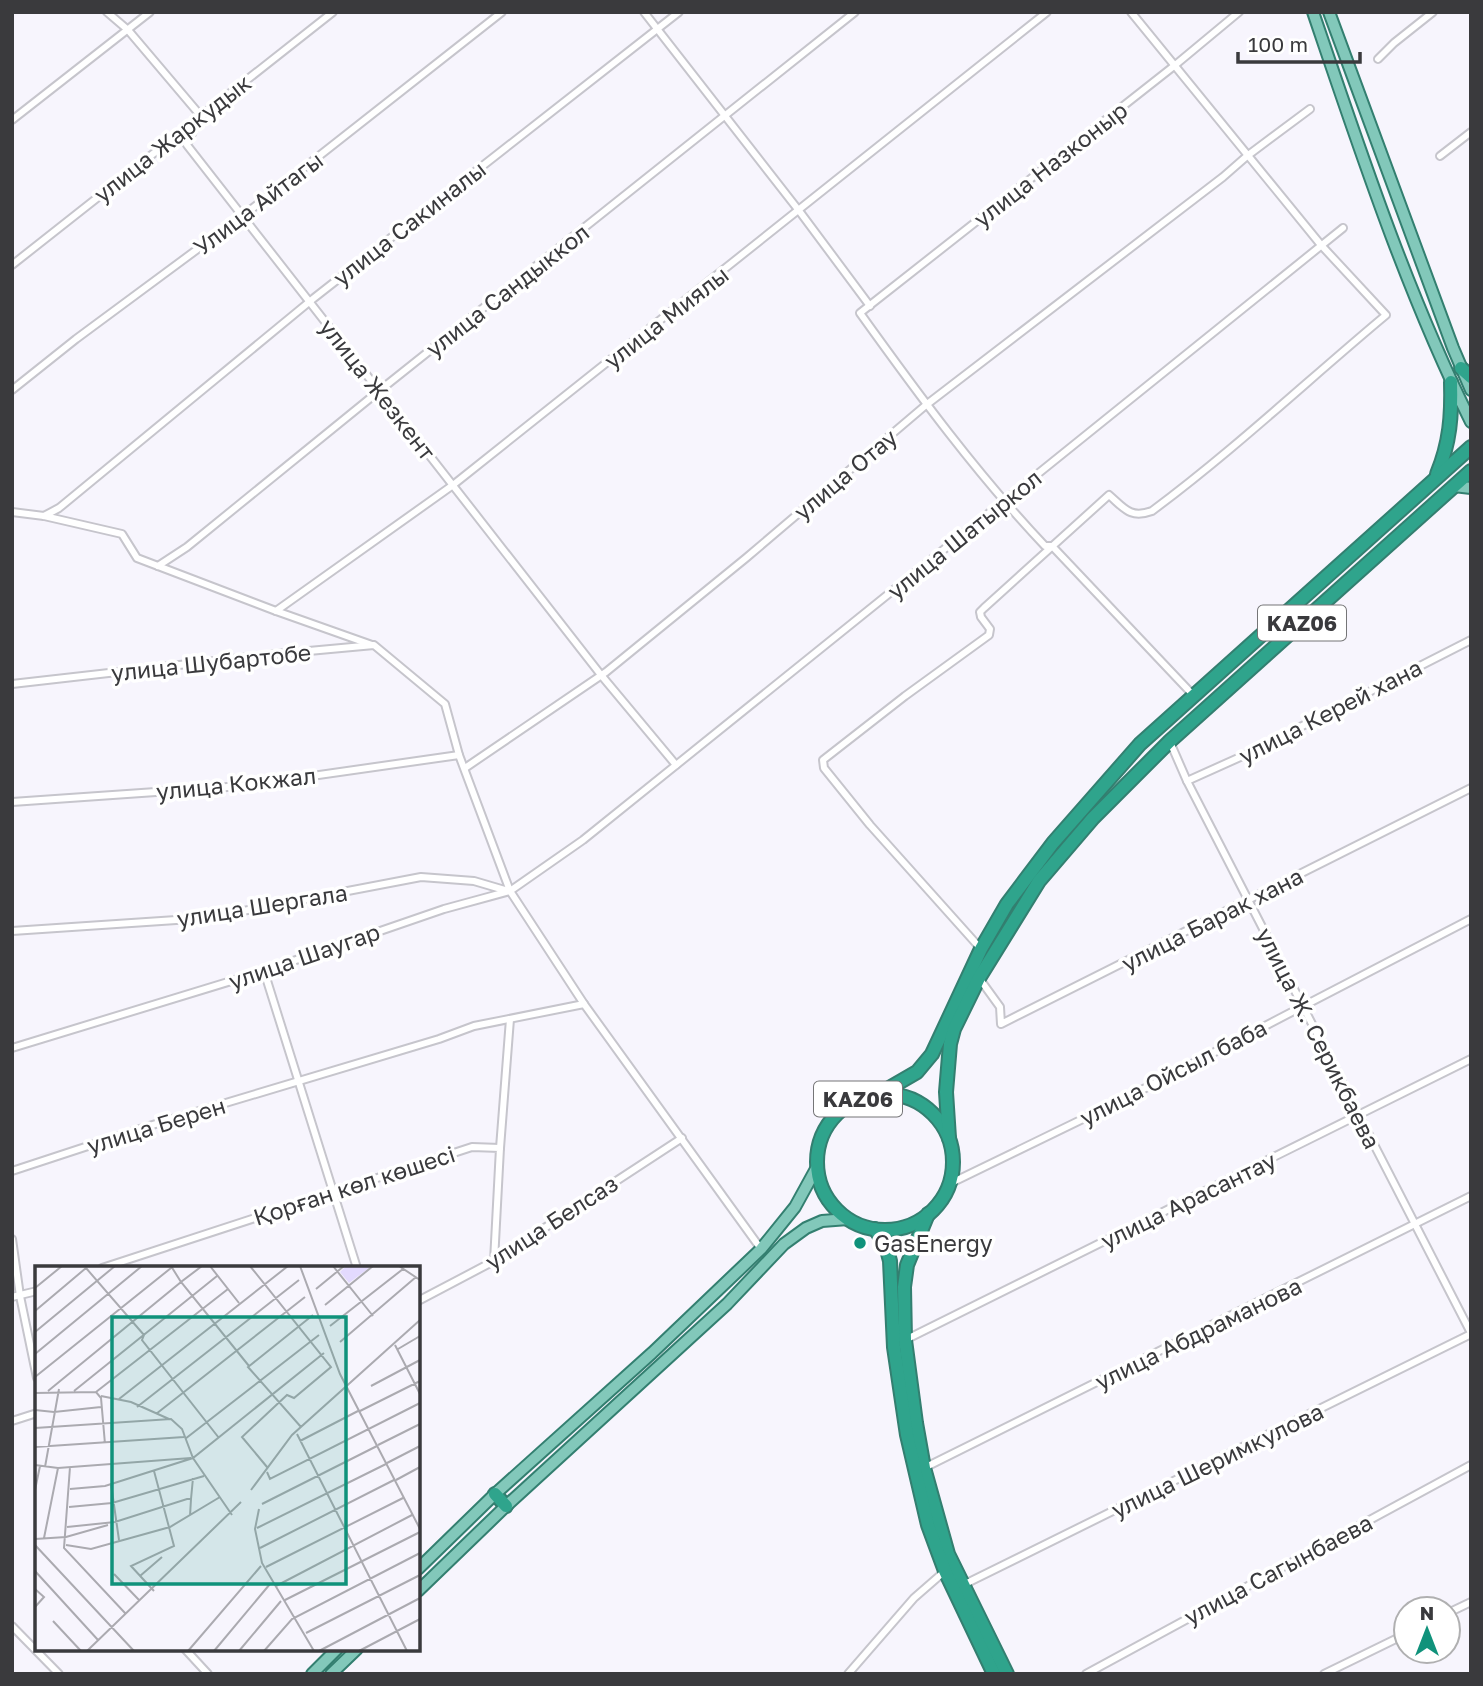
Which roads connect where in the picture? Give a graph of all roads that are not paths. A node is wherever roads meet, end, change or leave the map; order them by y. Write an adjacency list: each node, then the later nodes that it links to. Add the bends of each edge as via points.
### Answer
1 (107, 12): 14 (street)
2 (150, 12): 14 (street)
3 (333, 12): 19 (street, улица Жаркудык)
4 (502, 12): 26 (street, Улица Айтагы)
5 (644, 12): 15 (street)
6 (679, 12): 15 (street, улица Сакиналы)
7 (855, 12): 20 (street, улица Сандыккол)
8 (1047, 12): 25 (street, улица Миялы)
9 (1131, 12): 17 (street)
10 (1239, 12): 17 (street, улица Назконыр)
11 (1313, 12): 33 (main road, via 1386,219)
12 (1329, 12): 32 (main road)
13 (1433, 12): 16 (street)
14 (128, 30): 19 (street); 21 (street)
15 (657, 30): 20 (street); 30 (street, улица Сакиналы)
16 (1378, 59)
17 (1174, 66): 23 (street); 31 (street, улица Назконыр)
18 (1310, 109): 23 (street, улица Отау)
19 (200, 115): 26 (street, улица Жезкент, via 187,145); 29 (street, улица Жаркудык)
20 (725, 117): 25 (street); 36 (street, улица Сандыккол)
21 (12, 120)
22 (1471, 132): 24 (street)
23 (1247, 156): 28 (street); 37 (street, улица Отау)
24 (1440, 156)
25 (800, 212): 31 (street); 42 (street, улица Миялы)
26 (243, 216): 30 (street, улица Жезкент); 34 (street, Улица Айтагы)
27 (1343, 228): 28 (street, улица Шатыркол)
28 (1321, 245): 45 (street, улица Шатыркол); 48 (street, via 1386,315 1209,468 1152,511 1130,513 1109,495)
29 (12, 265)
30 (309, 302): 36 (street, улица Жезкент); 47 (street, улица Сакиналы, via 60,508)
31 (870, 306): 37 (street, улица Назконыр, via 860,313)
32 (1466, 372): 35 (main road)
33 (1451, 382): 38 (main road); 41 (highway, via 1450,429)
34 (12, 390)
35 (1471, 390)
36 (379, 391): 42 (street, улица Жезкент); 49 (street, улица Сандыккол)
37 (926, 405): 45 (street); 53 (street, улица Отау)
38 (1471, 422)
39 (1471, 447): 41 (highway, KАZ06)
40 (1471, 471): 43 (highway, KАZ06)
41 (1434, 480): 55 (highway, KАZ06)
42 (453, 485): 50 (street, улица Миялы); 53 (street, улица Жезкент)
43 (1454, 486): 44 (main road); 56 (highway, KАZ06)
44 (1471, 488)
45 (1004, 502): 48 (street, via 1045,546); 58 (street, улица Шатыркол)
46 (12, 512): 47 (street)
47 (44, 516): 49 (street, via 122,534 137,558)
48 (1052, 546): 55 (street); 68 (street, via 980,612 989,635 823,760 824,768 870,825)
49 (158, 566): 50 (street)
50 (276, 611): 52 (street)
51 (1471, 640): 60 (street, улица Керей хана)
52 (374, 645): 54 (street, улица Шубартобе); 57 (street, via 445,704)
53 (601, 675): 58 (street, улица Жезкент); 59 (street, улица Отау)
54 (12, 684)
55 (1194, 696): 68 (highway, KАZ06, via 1140,744 1053,843 1007,904)
56 (1170, 741): 60 (street, улица Ж. Серикбаева); 70 (highway, KАZ06, via 1093,818 1040,881)
57 (459, 755): 59 (street); 62 (street, улица Кокжал, via 242,786)
58 (676, 765): 63 (street, улица Шатыркол)
59 (465, 768): 64 (street)
60 (1187, 781): 65 (street, улица Ж. Серикбаева)
61 (1471, 788): 65 (street, улица Барак хана)
62 (12, 802)
63 (583, 840): 64 (street, улица Шаугар)
64 (510, 891): 67 (street, улица Шергала, via 474,881 421,877 206,918); 69 (street, улица Шаугар); 71 (street)
65 (1249, 901): 70 (street, улица Барак хана, via 1001,1024 1000,1007); 72 (street, улица Ж. Серикбаева)
66 (1471, 919): 72 (street, улица Ойсыл баба)
67 (12, 931)
68 (981, 949): 77 (highway, KАZ06, via 932,1055 917,1072)
69 (264, 971): 74 (street, улица Шаугар); 76 (street)
70 (979, 978): 80 (highway, KАZ06, via 950,1044)
71 (584, 1004): 73 (street, улица Берен); 79 (street)
72 (1303, 1005): 78 (street, улица Ж. Серикбаева); 84 (street, улица Ойсыл баба)
73 (510, 1019): 76 (street, улица Берен); 81 (street)
74 (12, 1048)
75 (1471, 1059): 78 (street, улица Арасантау)
76 (300, 1081): 83 (street, улица Берен); 85 (street)
77 (879, 1094): 80 (highway, KАZ06, via 921,1104 938,1119); 82 (highway, KАZ06, via 840,1110 818,1146)
78 (1359, 1116): 89 (street, улица Ж. Серикбаева); 101 (street, улица Арасантау)
79 (682, 1138): 92 (street); 93 (street, улица Белсаз)
80 (949, 1138): 84 (highway, KАZ06, via 953,1161)
81 (500, 1148): 85 (street, Қорған көл көшесі, via 472,1147); 93 (street)
82 (817, 1167): 88 (highway, via 821,1187); 92 (main road, via 795,1207)
83 (12, 1171)
84 (949, 1184): 87 (highway)
85 (335, 1192): 94 (street, Қорған көл көшесі); 95 (street)
86 (1471, 1196): 89 (street, улица Абдраманова)
87 (928, 1214): 90 (highway, via 903,1227); 101 (highway, via 907,1265)
88 (848, 1219): 90 (highway); 108 (main road, via 822,1221 783,1244 727,1304)
89 (1415, 1225): 100 (street, улица Ж. Серикбаева); 106 (street, улица Абдраманова)
90 (875, 1229): 110 (highway, via 890,1261 894,1347 914,1470)
91 (12, 1240): 97 (street)
92 (761, 1249): 107 (main road)
93 (494, 1261): 99 (street, улица Белсаз)
94 (108, 1266)
95 (356, 1266)
96 (35, 1291): 97 (street)
97 (20, 1296): 98 (street); 102 (street)
98 (12, 1298)
99 (420, 1300)
100 (1471, 1334): 111 (street, улица Шеримкулова)
101 (905, 1340): 106 (highway)
102 (35, 1368)
103 (35, 1414): 104 (street)
104 (12, 1421)
105 (1471, 1465): 127 (street, улица Сагынбаева)
106 (924, 1468): 111 (highway, via 948,1554)
107 (495, 1494): 108 (highway); 109 (main road)
108 (506, 1506): 112 (main road)
109 (420, 1567)
110 (945, 1571): 124 (street, via 914,1598); 125 (highway)
111 (963, 1585): 126 (highway)
112 (420, 1589)
113 (12, 1626): 115 (street)
114 (1392, 1641): 128 (street)
115 (35, 1649)
116 (36, 1651): 120 (street)
117 (188, 1651): 121 (street)
118 (335, 1651): 122 (main road)
119 (355, 1651): 123 (main road)
120 (59, 1674)
121 (208, 1674)
122 (312, 1674)
123 (331, 1674)
124 (848, 1674)
125 (994, 1674)
126 (1007, 1674)
127 (1086, 1674)
128 (1324, 1674)

